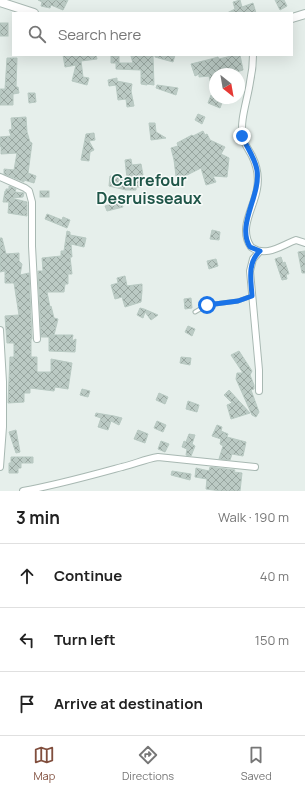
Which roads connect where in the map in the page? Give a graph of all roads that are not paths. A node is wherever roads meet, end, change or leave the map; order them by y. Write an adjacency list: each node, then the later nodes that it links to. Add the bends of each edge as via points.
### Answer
1 (0, 2): 2 (street)
2 (31, 12)
3 (305, 14): 4 (street)
4 (293, 18)
5 (253, 56): 8 (street, via 242,129 245,144 257,170 257,189 247,220 247,240 250,247)
6 (0, 177): 12 (street, via 25,188 32,202)
7 (305, 243): 8 (street, via 296,240 277,249)
8 (260, 251): 9 (street, via 251,264)
9 (252, 296): 10 (lane, via 238,301 207,305); 13 (street)
10 (195, 312)
11 (0, 330): 14 (street, via 3,419)
12 (37, 339)
13 (259, 391)
14 (0, 467)
15 (255, 467): 16 (street, via 146,459 125,467)
16 (23, 491)

